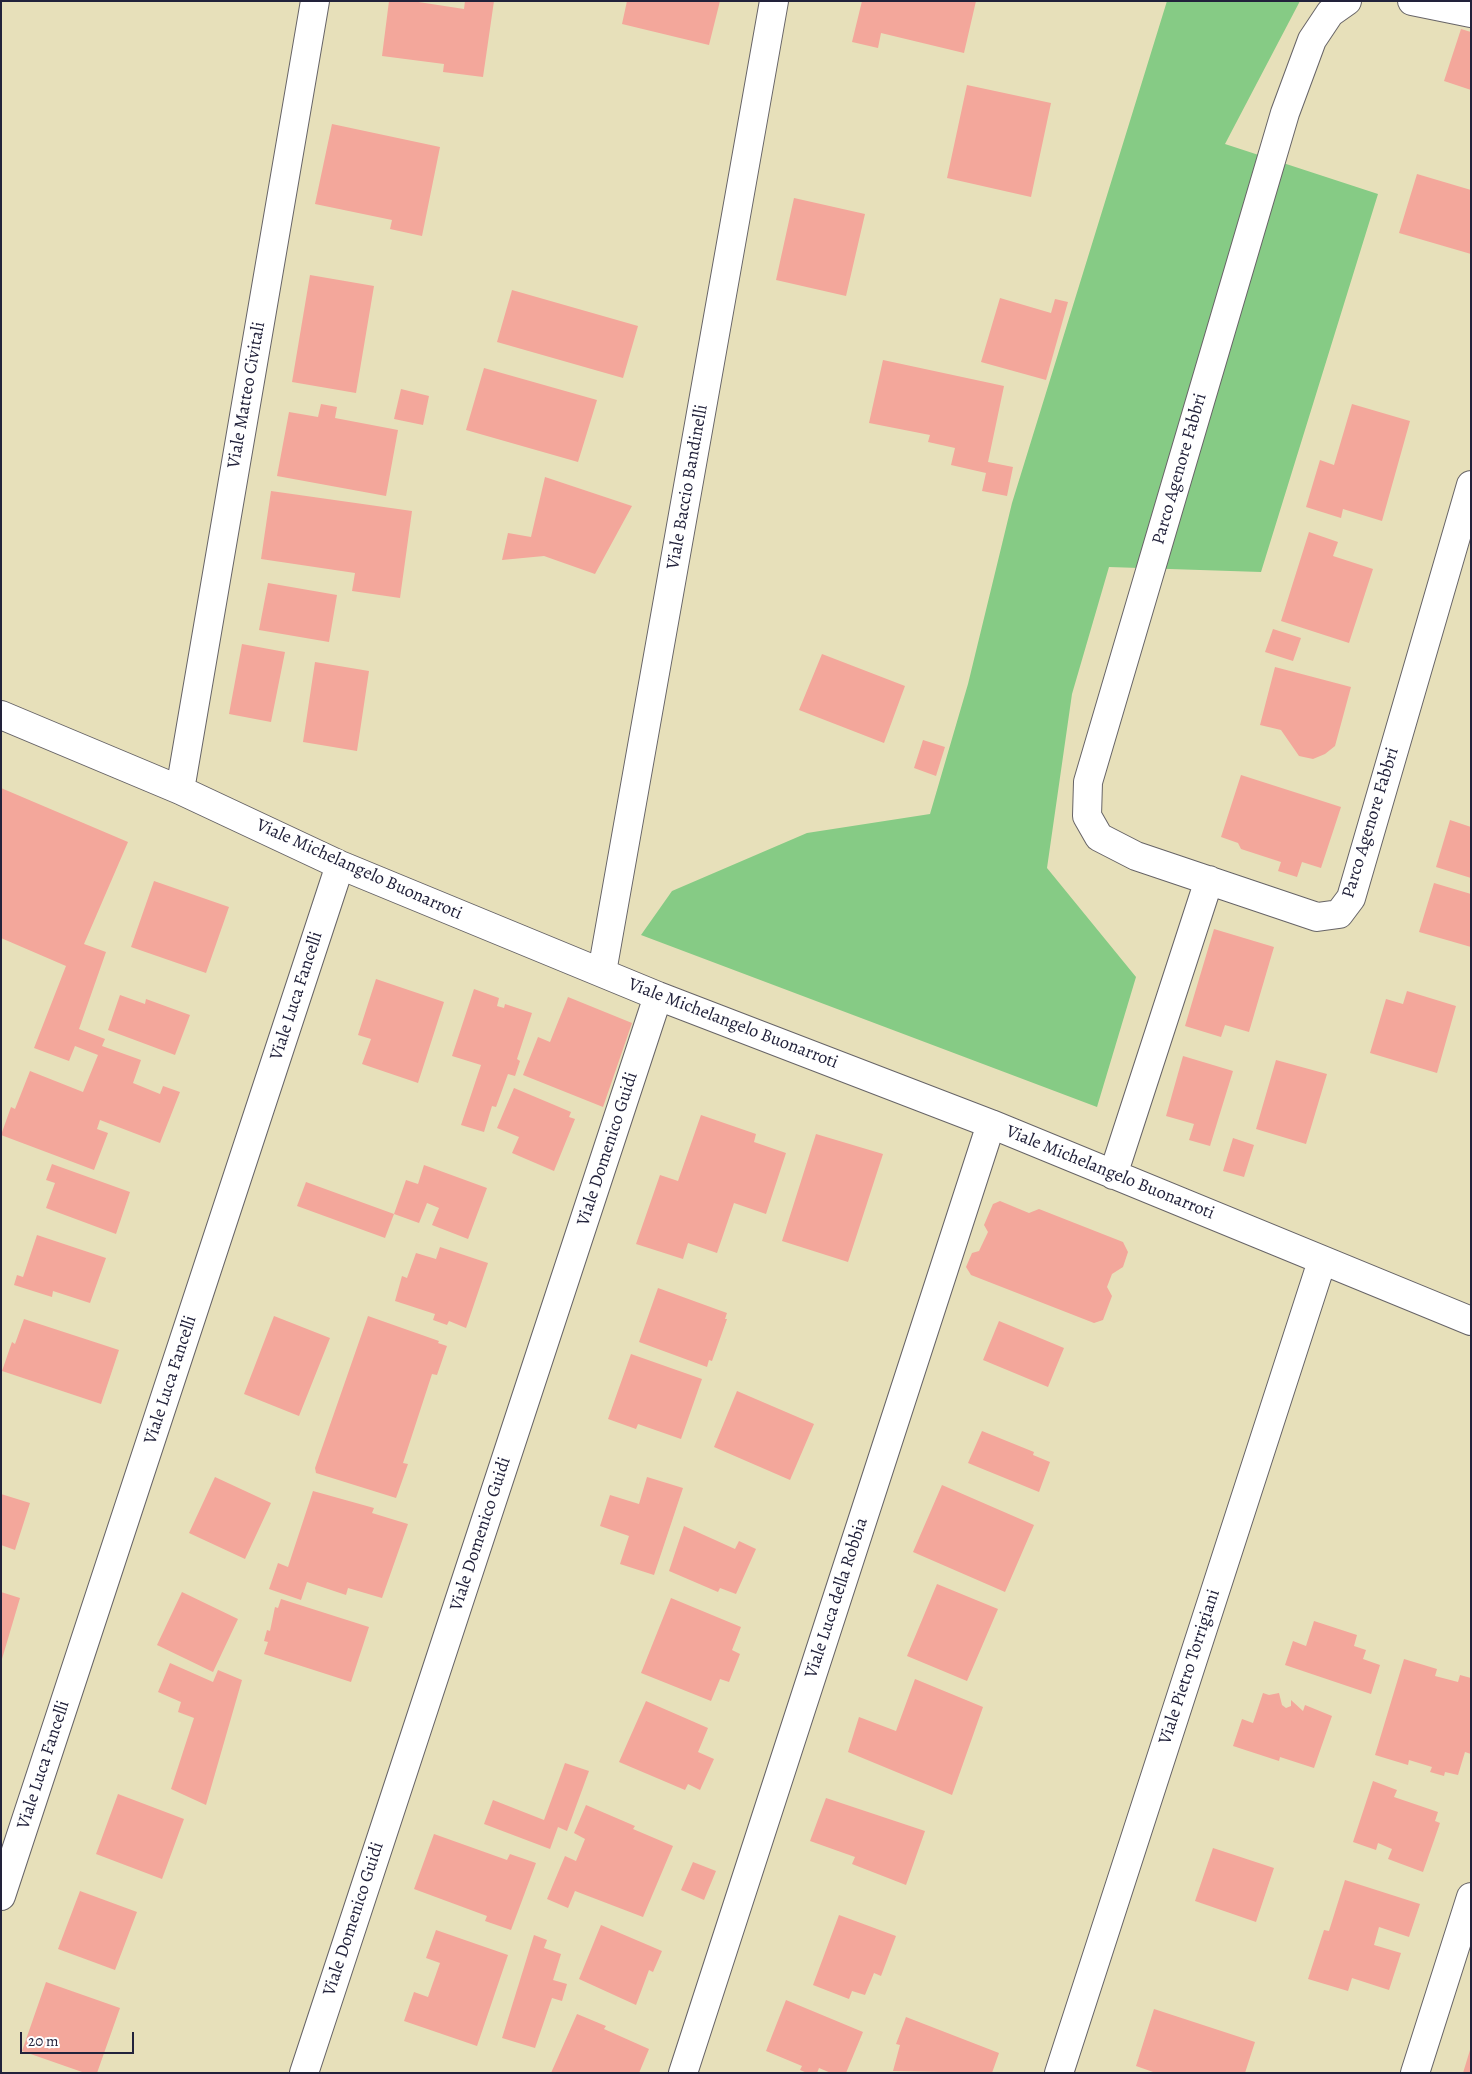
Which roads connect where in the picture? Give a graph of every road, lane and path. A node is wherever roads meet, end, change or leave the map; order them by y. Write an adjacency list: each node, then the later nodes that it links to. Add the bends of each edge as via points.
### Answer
1 (315, 1): 8 (street, Viale Matteo Civitali)
2 (774, 1): 11 (street, Viale Baccio Bandinelli)
3 (1347, 1): 10 (street, Parco Agenore Fabbri, via 1330,13 1312,40 1285,113 1088,782 1087,816 1099,837 1136,856)
4 (1412, 1): 5 (street)
5 (1471, 14)
6 (1471, 484): 10 (street, Parco Agenore Fabbri, via 1352,898 1339,914 1317,917)
7 (1, 715): 8 (street, Viale Michelangelo Buonarroti)
8 (180, 790): 9 (street, Viale Michelangelo Buonarroti)
9 (340, 865): 11 (street, Viale Michelangelo Buonarroti); 17 (street, Viale Luca Fancelli)
10 (1209, 880): 14 (street)
11 (602, 972): 12 (street, Viale Michelangelo Buonarroti)
12 (658, 996): 13 (street, Viale Michelangelo Buonarroti); 19 (street, Viale Domenico Guidi)
13 (991, 1124): 14 (street, Viale Michelangelo Buonarroti); 20 (street, Viale Luca della Robbia)
14 (1113, 1175): 15 (street, Viale Michelangelo Buonarroti)
15 (1322, 1261): 16 (street, Viale Michelangelo Buonarroti); 21 (street, Viale Pietro Torrigiani)
16 (1471, 1322)
17 (1, 1896)
18 (1471, 1897): 22 (street)
19 (304, 2073)
20 (683, 2073)
21 (1059, 2073)
22 (1415, 2073)

